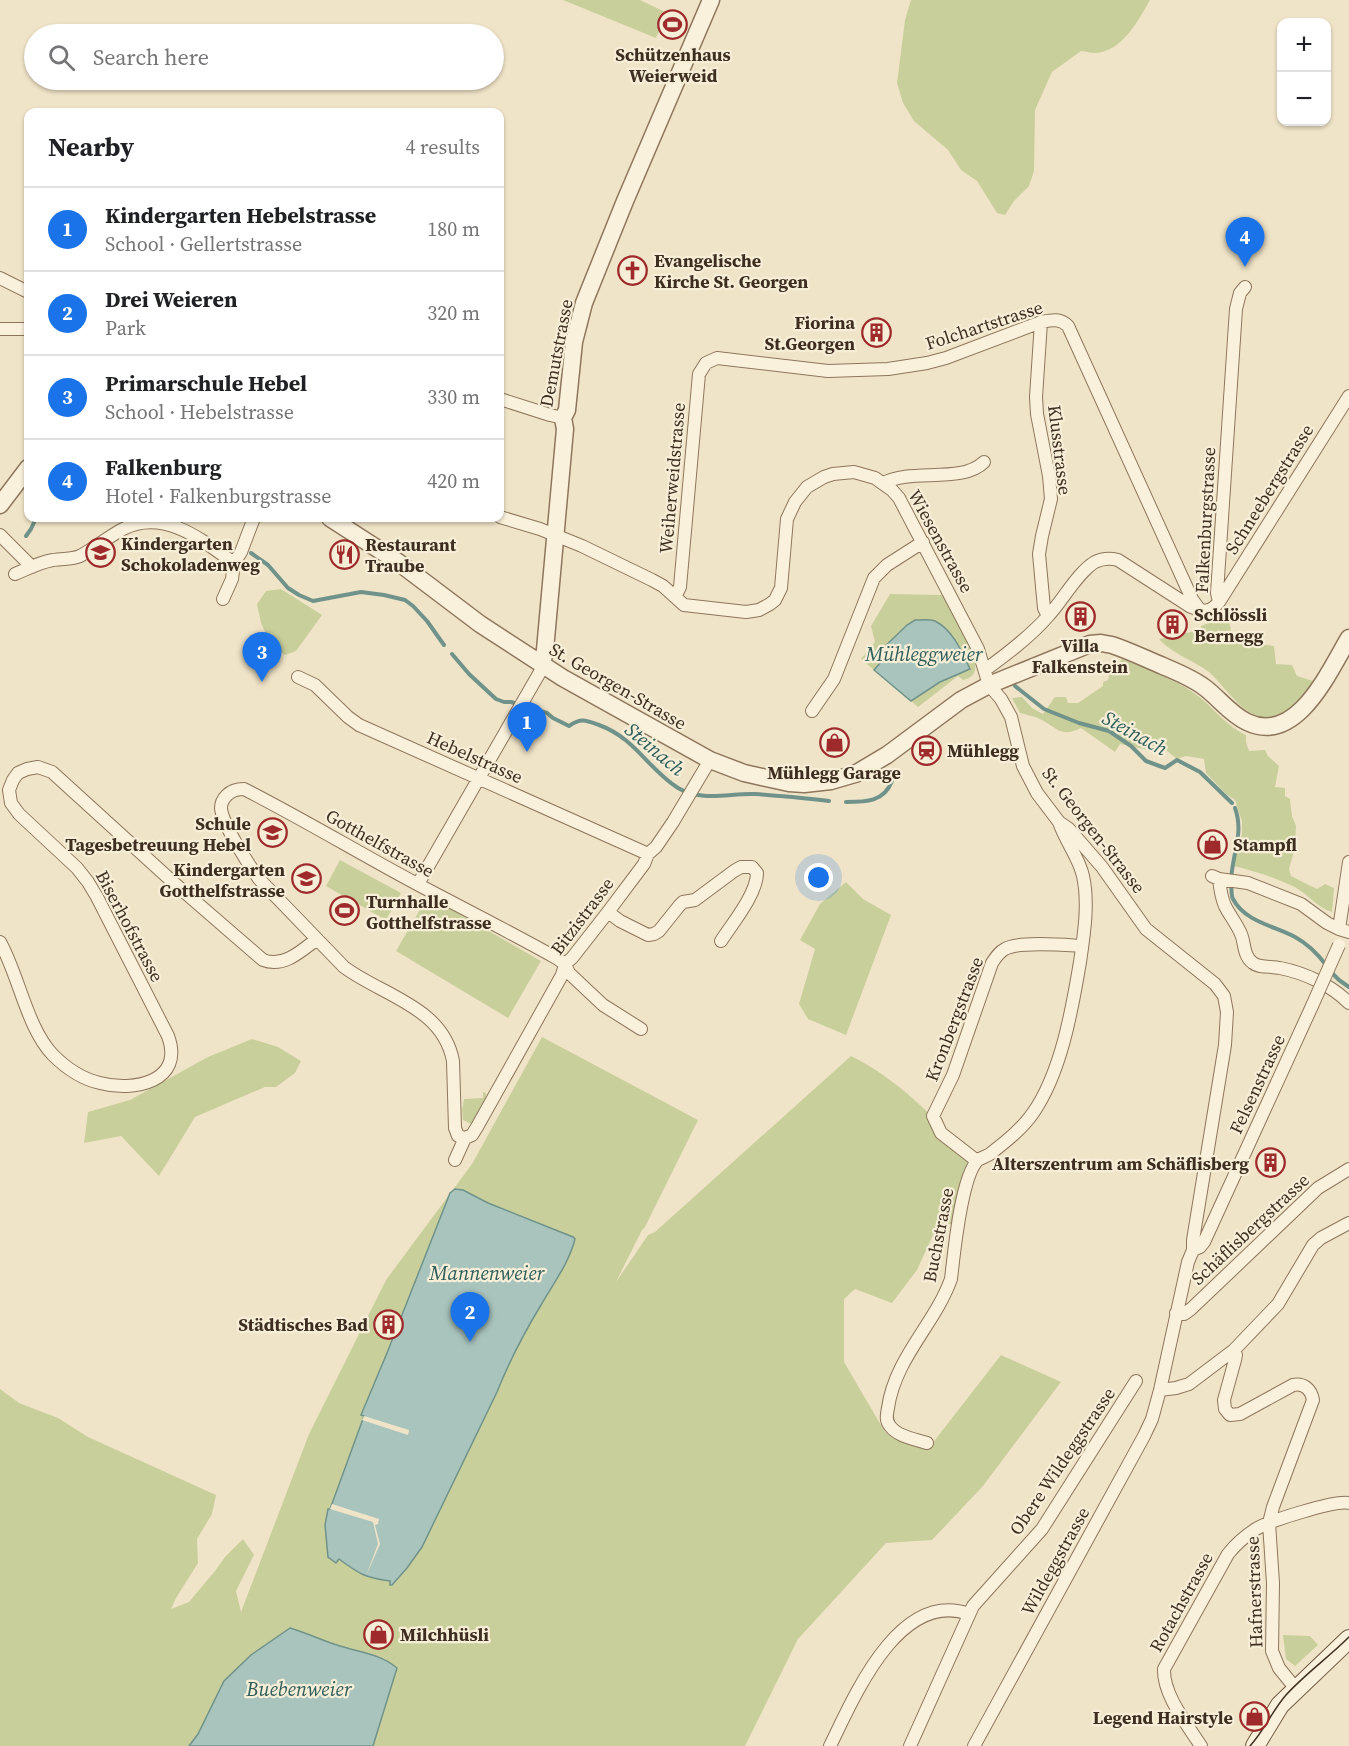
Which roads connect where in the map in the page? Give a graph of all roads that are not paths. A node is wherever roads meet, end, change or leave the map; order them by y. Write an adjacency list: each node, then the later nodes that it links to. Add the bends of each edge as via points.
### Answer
1 (711, 0): 11 (street, Demutstrasse, via 584,303)
2 (0, 278): 4 (street)
3 (1245, 287): 29 (street, Falkenburgstrasse, via 1236,309)
4 (24, 290)
5 (1041, 322): 8 (street, Folchartstrasse, via 927,363 888,369 828,370 717,358); 30 (street, Folchartstrasse, via 1059,320 1068,326); 31 (street, Klusstrasse, via 1036,414 1051,499 1039,554)
6 (0, 329): 7 (street)
7 (24, 329)
8 (706, 363): 27 (street, Weiherweidstrasse, via 699,374 680,587)
9 (1349, 396): 29 (street, Schneebergstrasse)
10 (504, 400): 11 (street)
11 (563, 418): 22 (street, Demutstrasse)
12 (984, 462): 14 (street, via 974,470 900,476)
13 (24, 473): 15 (street)
14 (884, 483): 23 (street, Wiesenstrasse, via 899,498); 27 (street, Wiesenstrasse, via 865,474 844,472 807,487 787,519 781,588 765,608 746,612 691,607)
15 (0, 505)
16 (504, 518): 22 (street, Wiesenstrasse)
17 (142, 522): 25 (street, via 73,558)
18 (156, 522): 24 (street, via 184,531)
19 (252, 522): 24 (street)
20 (336, 522): 33 (street, St. Georgen-Strasse)
21 (0, 535): 25 (street)
22 (556, 536): 27 (street, Wiesenstrasse, via 652,580); 33 (street, Demutstrasse)
23 (922, 542): 35 (street, Wiesenstrasse, via 978,649); 36 (street, via 874,578 834,679)
24 (234, 563): 28 (street)
25 (32, 567): 26 (street)
26 (15, 574)
27 (675, 597)
28 (223, 599)
29 (1219, 602): 30 (street, Falkenburgstrasse, via 1211,610)
30 (1200, 610): 31 (street, Falkenburgstrasse, via 1111,558 1087,568)
31 (1048, 616): 35 (street, Falkenburgstrasse)
32 (1349, 638): 35 (street, via 1306,707 1291,720 1271,726 1246,722 1191,679 1101,643)
33 (542, 665): 37 (street, St. Georgen-Strasse); 38 (street)
34 (298, 677): 38 (street, Hebelstrasse, via 315,686 359,725)
35 (987, 678): 37 (street, St. Georgen-Strasse, via 874,764 843,779 789,783); 39 (street, St. Georgen-Strasse, via 1011,717 1029,779)
36 (812, 711)
37 (710, 760): 40 (street, Bitzistrasse)
38 (480, 778): 40 (street, Hebelstrasse); 42 (street)
39 (1059, 822): 48 (street, via 1083,877); 57 (street, St. Georgen-Strasse, via 1102,867 1146,929 1215,984 1227,1004 1225,1045)
40 (648, 854): 43 (street, Bitzistrasse)
41 (1349, 862): 44 (street)
42 (418, 884): 45 (street, Gotthelfstrasse, via 275,805 240,789 230,793 222,811 232,836 259,879); 49 (street, Gotthelfstrasse)
43 (608, 912): 46 (street, via 648,935 654,934 683,903 701,896 741,867 752,867 757,873 750,896); 49 (street, Bitzistrasse)
44 (1346, 931): 50 (street, via 1301,904 1224,879 1224,904 1255,965 1279,968 1314,980); 57 (street, Felsenstrasse, bridge, via 1204,1242)
45 (317, 939): 47 (street, Biserhofstrasse, via 289,959 277,963 263,960 52,772 38,767 22,771 13,780 9,790 11,803 77,868 97,897 171,1043 171,1058 165,1072 145,1084 118,1087 87,1079 64,1065 40,1039); 52 (street, via 344,967 420,1011 438,1027 453,1061 454,1128)
46 (721, 941)
47 (0, 942)
48 (1082, 946): 54 (street, via 1073,1009 1047,1088 1024,1125); 54 (street, Kronbergstrasse, via 1014,945 1001,951 992,963 957,1065 933,1116 941,1133)
49 (564, 964): 51 (street, Gotthelfstrasse, via 603,1005); 52 (street, Bitzistrasse, via 562,975 477,1128)
50 (1349, 1003)
51 (641, 1029)
52 (465, 1138): 53 (street, Bitzistrasse)
53 (455, 1160)
54 (977, 1161): 62 (street, Buchstrasse, via 962,1198 947,1290 894,1381 889,1398 890,1426)
55 (1349, 1169): 58 (street, Schäflisbergstrasse, via 1318,1188 1191,1309 1184,1314)
56 (1349, 1223): 59 (street, via 1312,1245 1278,1304)
57 (1193, 1250): 58 (street, St. Georgen-Strasse)
58 (1176, 1313): 61 (street, St. Georgen-Strasse)
59 (1234, 1350): 61 (street, via 1189,1383); 64 (street, via 1224,1400 1230,1414 1239,1414 1293,1384 1305,1386 1312,1394)
60 (1136, 1381): 65 (street, Obere Wildeggstrasse, via 1042,1529)
61 (1161, 1390): 70 (street, Wildeggstrasse, via 1144,1436)
62 (927, 1443)
63 (1349, 1503): 64 (street, Rotachstrasse, via 1337,1502)
64 (1269, 1523): 67 (street, Hafnerstrasse, via 1272,1651 1279,1668); 71 (street, Rotachstrasse, via 1241,1540 1228,1554 1164,1669 1169,1695)
65 (969, 1614): 68 (street, via 959,1610 935,1611 896,1636 867,1673); 69 (street, Obere Wildeggstrasse)
66 (1349, 1639): 67 (main road)
67 (1296, 1689): 72 (main road)
68 (830, 1746)
69 (910, 1746)
70 (974, 1746)
71 (1201, 1746)
72 (1255, 1746)

